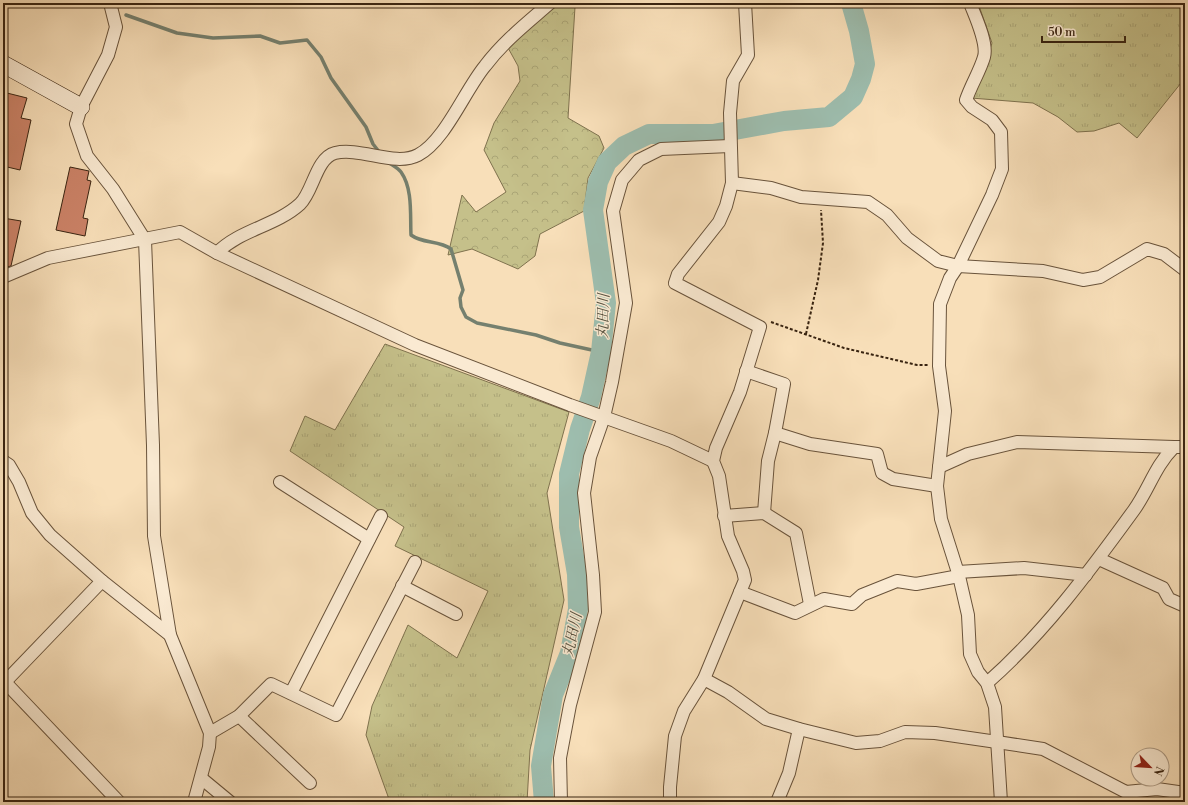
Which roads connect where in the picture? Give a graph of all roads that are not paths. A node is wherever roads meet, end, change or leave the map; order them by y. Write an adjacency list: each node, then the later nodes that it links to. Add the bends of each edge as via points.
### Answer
1 (110, 3): 6 (street, via 116,27 108,55)
2 (745, 3): 7 (street, via 748,55 733,81)
3 (970, 3): 11 (street, via 982,38 985,56 966,100 972,107 984,112 1001,132 1002,169)
4 (547, 4): 10 (street, via 508,38 484,67 434,143 418,155 401,159 347,151 332,154 323,161 301,203 286,214 225,244)
5 (3, 64): 6 (street)
6 (81, 107): 9 (street, via 76,124 87,156 113,189)
7 (730, 146): 8 (street); 15 (street, via 661,149 639,160 622,180 613,211 626,302)
8 (732, 183): 11 (street, via 771,188 801,197 868,202 887,215 907,238 938,261); 14 (street, via 719,222 678,274 675,283 760,327)
9 (145, 240): 10 (street, via 180,232); 13 (street, via 48,258); 37 (street, via 154,536)
10 (217, 253): 15 (street, via 415,345)
11 (958, 266): 12 (street, via 1043,271 1083,280 1100,277 1147,249 1164,254); 20 (street, via 950,278 940,304 939,366 945,410)
12 (1185, 270)
13 (3, 277)
14 (746, 371): 16 (street, via 784,384); 19 (street)
15 (604, 417): 19 (street, via 671,441); 52 (street, via 590,457 584,493 595,612 570,705 560,758)
16 (775, 433): 22 (street, via 810,444 877,454 882,473 893,479); 23 (street, via 768,460)
17 (1179, 447): 20 (street, via 1017,442 968,454); 27 (street, via 1162,458 1135,508)
18 (3, 460): 31 (street, via 19,482 32,513 50,535)
19 (713, 461): 25 (street, via 719,476)
20 (939, 467): 22 (street)
21 (280, 482): 26 (street)
22 (937, 486): 29 (street, via 941,520)
23 (764, 513): 25 (street); 34 (street, via 796,533)
24 (381, 516): 26 (street)
25 (724, 516): 33 (street, via 728,536 745,580)
26 (369, 539): 41 (street)
27 (1099, 559): 30 (street); 35 (street, via 1163,588 1169,599)
28 (415, 562): 32 (street)
29 (958, 574): 30 (street, via 1024,568); 34 (street, via 916,584 897,581 862,595 852,604 824,599); 40 (street, via 968,615 970,654 978,672)
30 (1086, 575): 40 (street, via 1066,602)
31 (102, 581): 37 (street); 39 (street)
32 (402, 586): 36 (street); 41 (street, via 336,715)
33 (740, 592): 34 (street, via 795,614); 38 (street)
34 (810, 604)
35 (1185, 606)
36 (456, 614)
37 (170, 635): 44 (street)
38 (704, 679): 43 (street, via 728,692 766,719); 53 (street, via 684,711 675,736)
39 (4, 682): 49 (street)
40 (987, 683): 45 (street, via 995,706)
41 (291, 693): 42 (street, via 270,684)
42 (239, 716): 44 (street); 47 (street)
43 (799, 730): 45 (street, via 856,743 880,741 905,732 936,733); 54 (street, via 788,773)
44 (210, 733): 46 (street)
45 (997, 742): 48 (street, via 1043,749 1126,792 1158,789); 55 (street)
46 (201, 778): 50 (street); 51 (street)
47 (310, 783)
48 (1185, 793)
49 (119, 802)
50 (194, 802)
51 (230, 802)
52 (561, 802)
53 (670, 802)
54 (777, 802)
55 (1001, 802)

